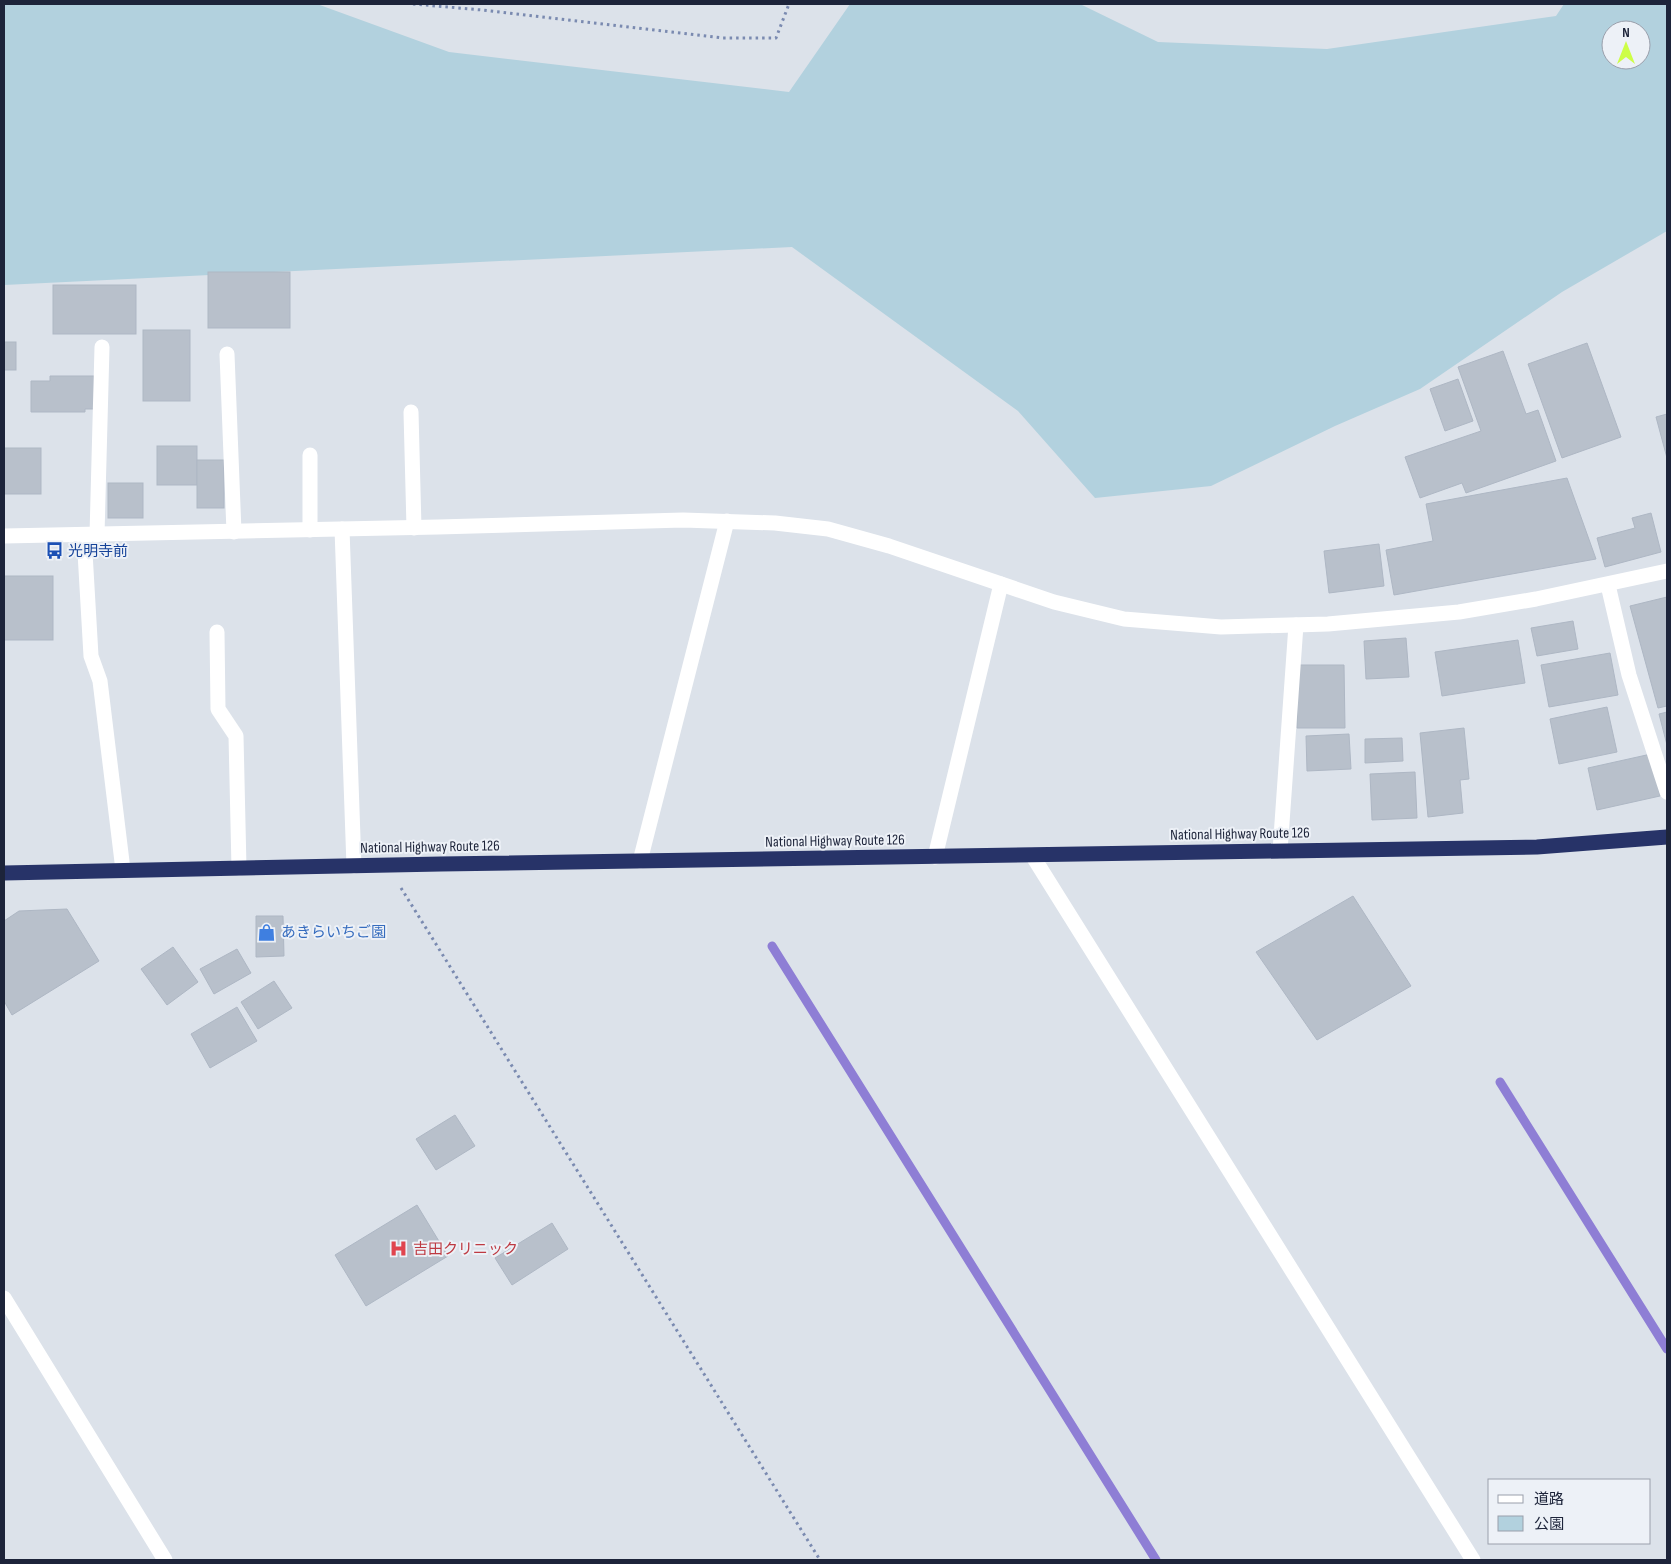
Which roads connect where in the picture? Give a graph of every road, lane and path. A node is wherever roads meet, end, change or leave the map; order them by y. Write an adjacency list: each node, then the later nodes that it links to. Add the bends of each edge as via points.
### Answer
1 (413, 4): 2 (path, via 723,38 776,38)
2 (789, 4)
3 (102, 346): 12 (street)
4 (227, 354): 11 (street)
5 (411, 412): 8 (street)
6 (310, 455): 9 (street)
7 (727, 521): 8 (street); 15 (street, via 828,529); 24 (street)
8 (414, 528): 10 (street)
9 (310, 530): 10 (street); 11 (street)
10 (342, 530): 26 (street)
11 (234, 532): 12 (street)
12 (91, 535): 13 (street); 28 (street, via 91,656 100,681)
13 (4, 536)
14 (1667, 571): 16 (street)
15 (1002, 584): 17 (street, via 1054,602 1124,619 1221,627); 23 (street)
16 (1608, 585): 17 (street, via 1459,612); 19 (street, via 1629,675)
17 (1296, 625): 21 (street)
18 (217, 632): 27 (street, via 218,709 236,736)
19 (1667, 792)
20 (1667, 837): 21 (highway, National Highway Route 126, via 1537,847)
21 (1280, 851): 22 (highway, National Highway Route 126)
22 (1032, 855): 23 (highway, National Highway Route 126); 33 (street)
23 (935, 856): 24 (highway, National Highway Route 126)
24 (640, 861): 25 (highway, National Highway Route 126)
25 (386, 865): 26 (highway, National Highway Route 126); 32 (path)
26 (354, 866): 27 (highway, National Highway Route 126)
27 (239, 868): 28 (highway, National Highway Route 126)
28 (123, 870): 29 (highway, National Highway Route 126)
29 (4, 873)
30 (4, 1298): 31 (street)
31 (165, 1560)
32 (820, 1560)
33 (1473, 1560)

